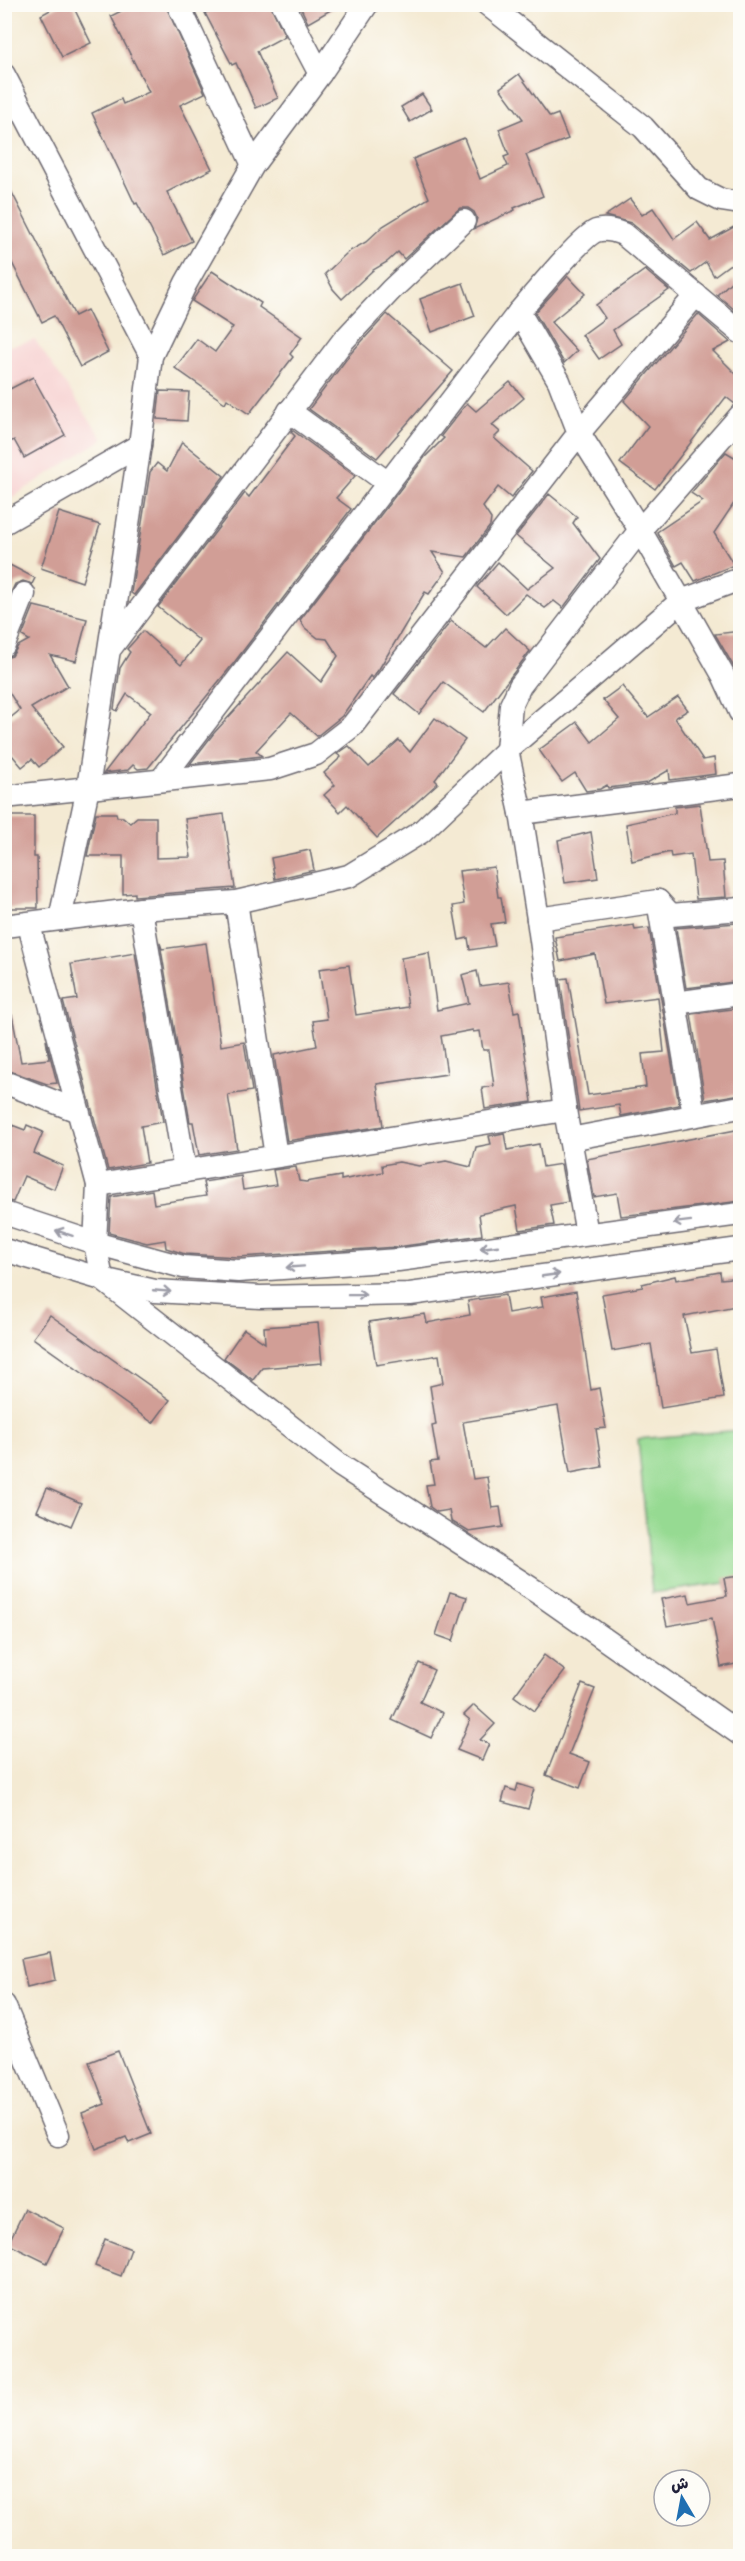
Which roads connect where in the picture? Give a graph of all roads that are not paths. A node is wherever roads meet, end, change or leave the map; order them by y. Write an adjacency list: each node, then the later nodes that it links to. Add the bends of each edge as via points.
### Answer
1 (178, 4): 7 (street)
2 (283, 4): 5 (street)
3 (367, 4): 5 (street)
4 (487, 4): 8 (street, via 643,127 699,189 721,200)
5 (320, 74): 7 (street)
6 (4, 75): 13 (street)
7 (254, 165): 13 (street, via 186,283)
8 (741, 203)
9 (464, 221): 14 (street, via 367,314)
10 (696, 295): 11 (street, via 623,234 603,230 594,232); 12 (street); 16 (street)
11 (519, 312): 16 (street, via 559,381); 18 (street)
12 (741, 332)
13 (151, 356): 17 (street)
14 (289, 411): 18 (street); 25 (street)
15 (741, 416): 20 (street)
16 (579, 433): 20 (street); 29 (street, via 352,726 316,754 270,769)
17 (141, 445): 19 (street); 25 (street)
18 (388, 483): 29 (street)
19 (4, 523)
20 (640, 530): 23 (street); 28 (street, via 520,686 511,705)
21 (741, 579): 23 (street)
22 (24, 594): 24 (street)
23 (681, 601): 26 (street); 28 (street)
24 (4, 645)
25 (110, 649): 31 (street)
26 (732, 673): 27 (street)
27 (741, 712)
28 (507, 750): 33 (street); 35 (street, via 421,832 348,876)
29 (161, 780): 31 (street)
30 (741, 785): 33 (street)
31 (88, 788): 32 (street); 38 (street)
32 (4, 797)
33 (521, 813): 39 (street)
34 (658, 901): 37 (street, via 670,915); 39 (street); 43 (street)
35 (236, 902): 36 (street); 50 (street)
36 (141, 909): 38 (street); 51 (street)
37 (741, 909)
38 (60, 919): 40 (street)
39 (538, 919): 46 (street)
40 (29, 925): 41 (street); 47 (street)
41 (4, 926)
42 (741, 994): 43 (street)
43 (675, 1003): 48 (street)
44 (4, 1082): 47 (street)
45 (741, 1107): 48 (street)
46 (565, 1110): 49 (street); 50 (street)
47 (78, 1111): 52 (street)
48 (694, 1115): 49 (street)
49 (570, 1138): 55 (street)
50 (276, 1156): 51 (street)
51 (185, 1171): 52 (street)
52 (98, 1185): 56 (street)
53 (4, 1213): 56 (street, one-way to 53)
54 (741, 1214): 55 (street, one-way to 55)
55 (587, 1234): 56 (street, one-way to 56, via 398,1260 238,1271 183,1267)
56 (95, 1243): 59 (street)
57 (741, 1249): 59 (street, one-way to 57, via 155,1291 260,1297 410,1294)
58 (4, 1250): 59 (street)
59 (102, 1280): 60 (street, via 341,1466 543,1596)
60 (741, 1734)
61 (4, 2005): 62 (street)
62 (58, 2135)

